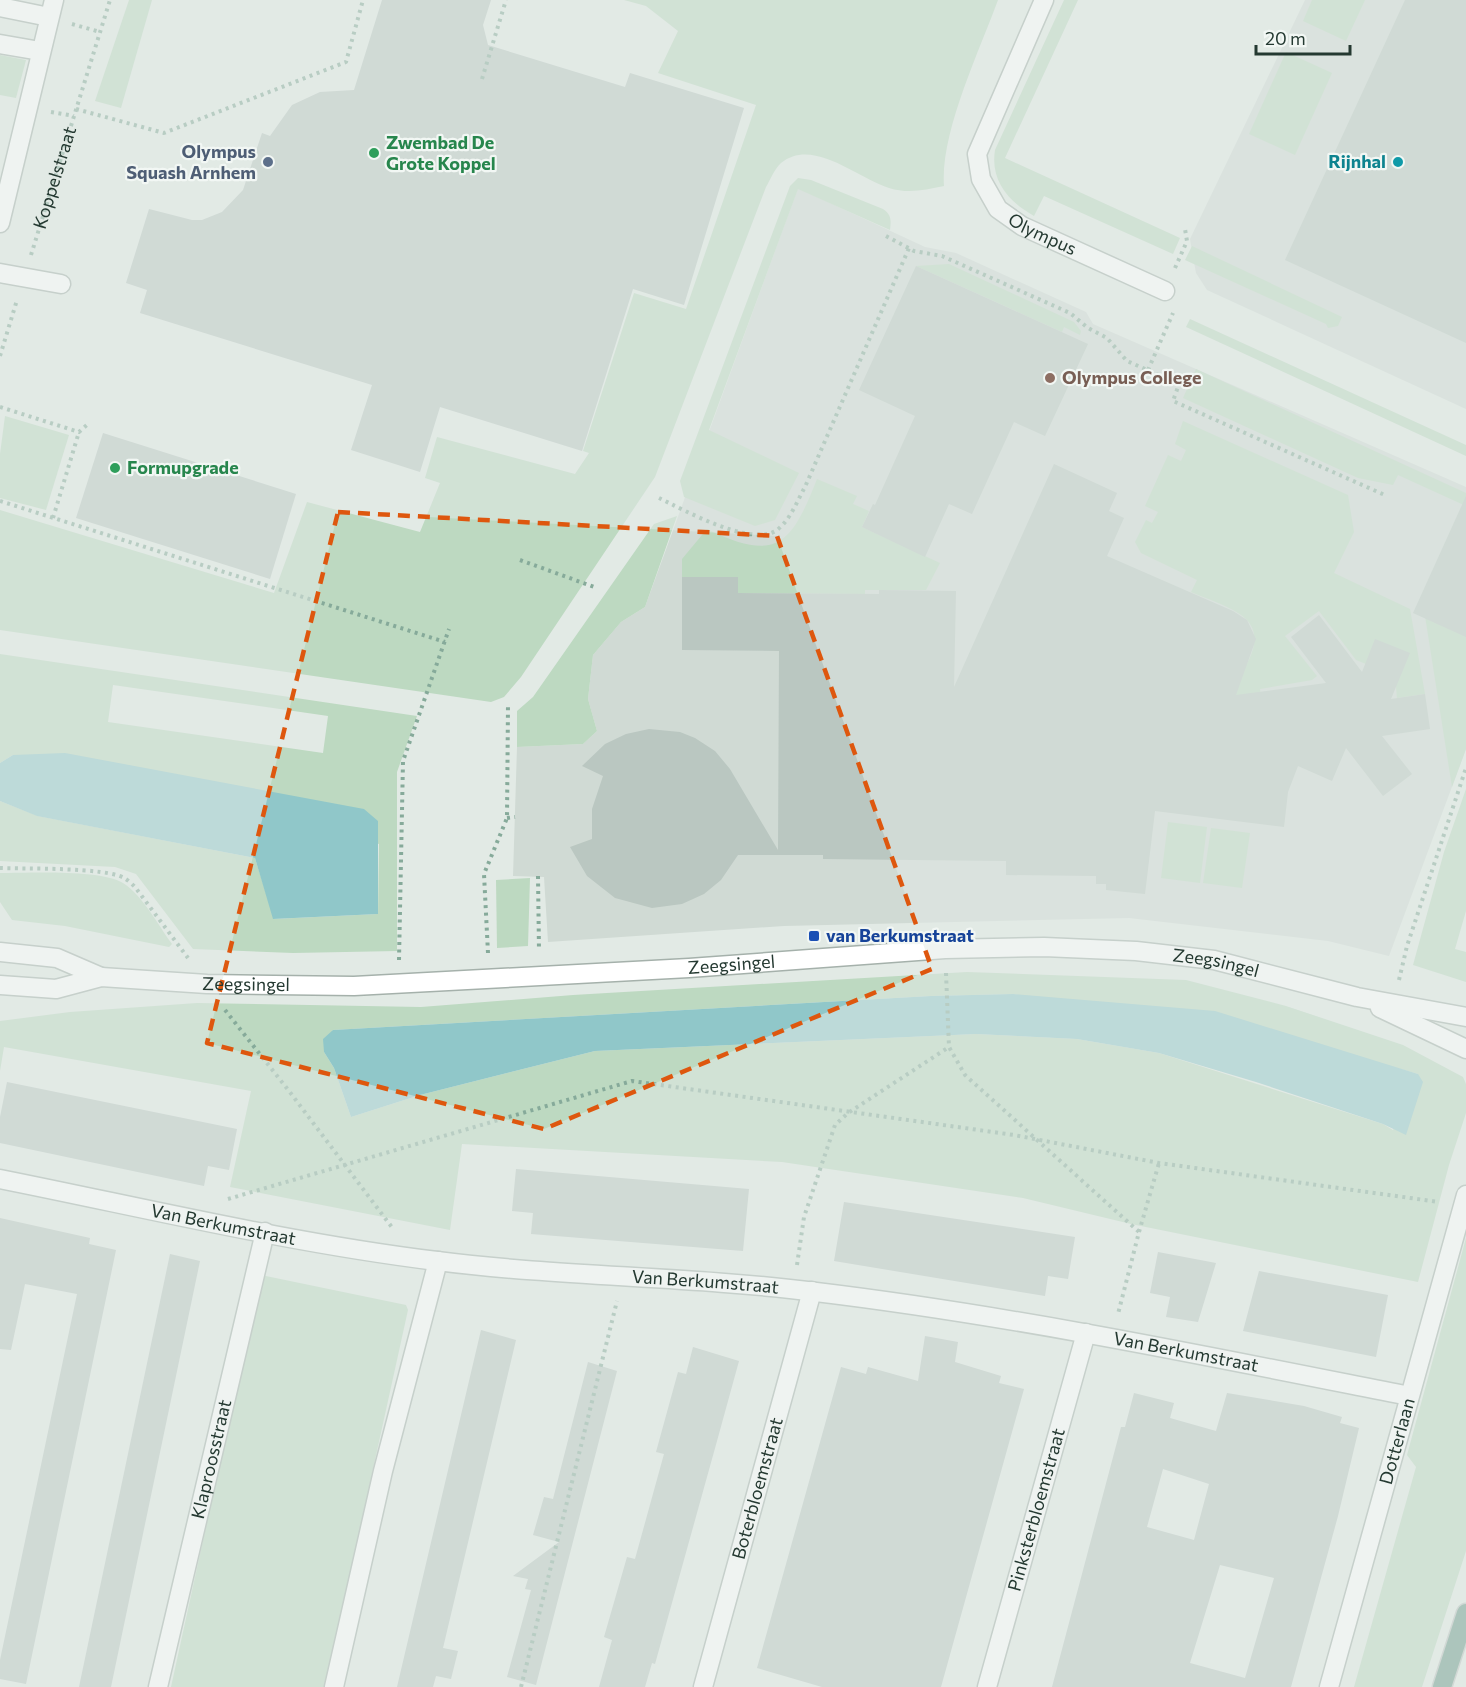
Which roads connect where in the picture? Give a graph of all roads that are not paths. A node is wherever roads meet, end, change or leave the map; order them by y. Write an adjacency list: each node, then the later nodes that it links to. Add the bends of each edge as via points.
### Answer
1 (1044, 0): 9 (street, Olympus, via 977,154 981,179 998,209 1022,226)
2 (0, 8): 3 (street)
3 (51, 9): 5 (street)
4 (0, 44): 5 (street)
5 (39, 51): 6 (street)
6 (0, 223)
7 (0, 273): 8 (street)
8 (61, 284)
9 (1165, 291)
10 (0, 952): 11 (street, Zeegsingel, via 57,958)
11 (101, 977): 12 (street, Zeegsingel, via 56,989); 13 (street, Zeegsingel, via 207,984 354,986 945,949 1044,947 1136,951 1214,960)
12 (0, 985)
13 (1357, 997): 14 (street, Zeegsingel); 15 (street, Zeegsingel)
14 (1466, 1017)
15 (1466, 1049)
16 (0, 1179): 18 (street, Van Berkumstraat)
17 (1465, 1200): 22 (street, Dotterlaan)
18 (265, 1232): 19 (street, Van Berkumstraat); 24 (street, Klaproosstraat)
19 (438, 1262): 20 (street, Van Berkumstraat); 25 (street, via 383,1471)
20 (812, 1291): 21 (street, Van Berkumstraat); 26 (street, Boterbloemstraat)
21 (1086, 1333): 22 (street, Van Berkumstraat); 27 (street, Pinksterbloemstraat)
22 (1409, 1396): 28 (street, Dotterlaan)
23 (1466, 1613): 29 (main road)
24 (158, 1687)
25 (334, 1687)
26 (703, 1687)
27 (987, 1687)
28 (1329, 1687)
29 (1442, 1687)

